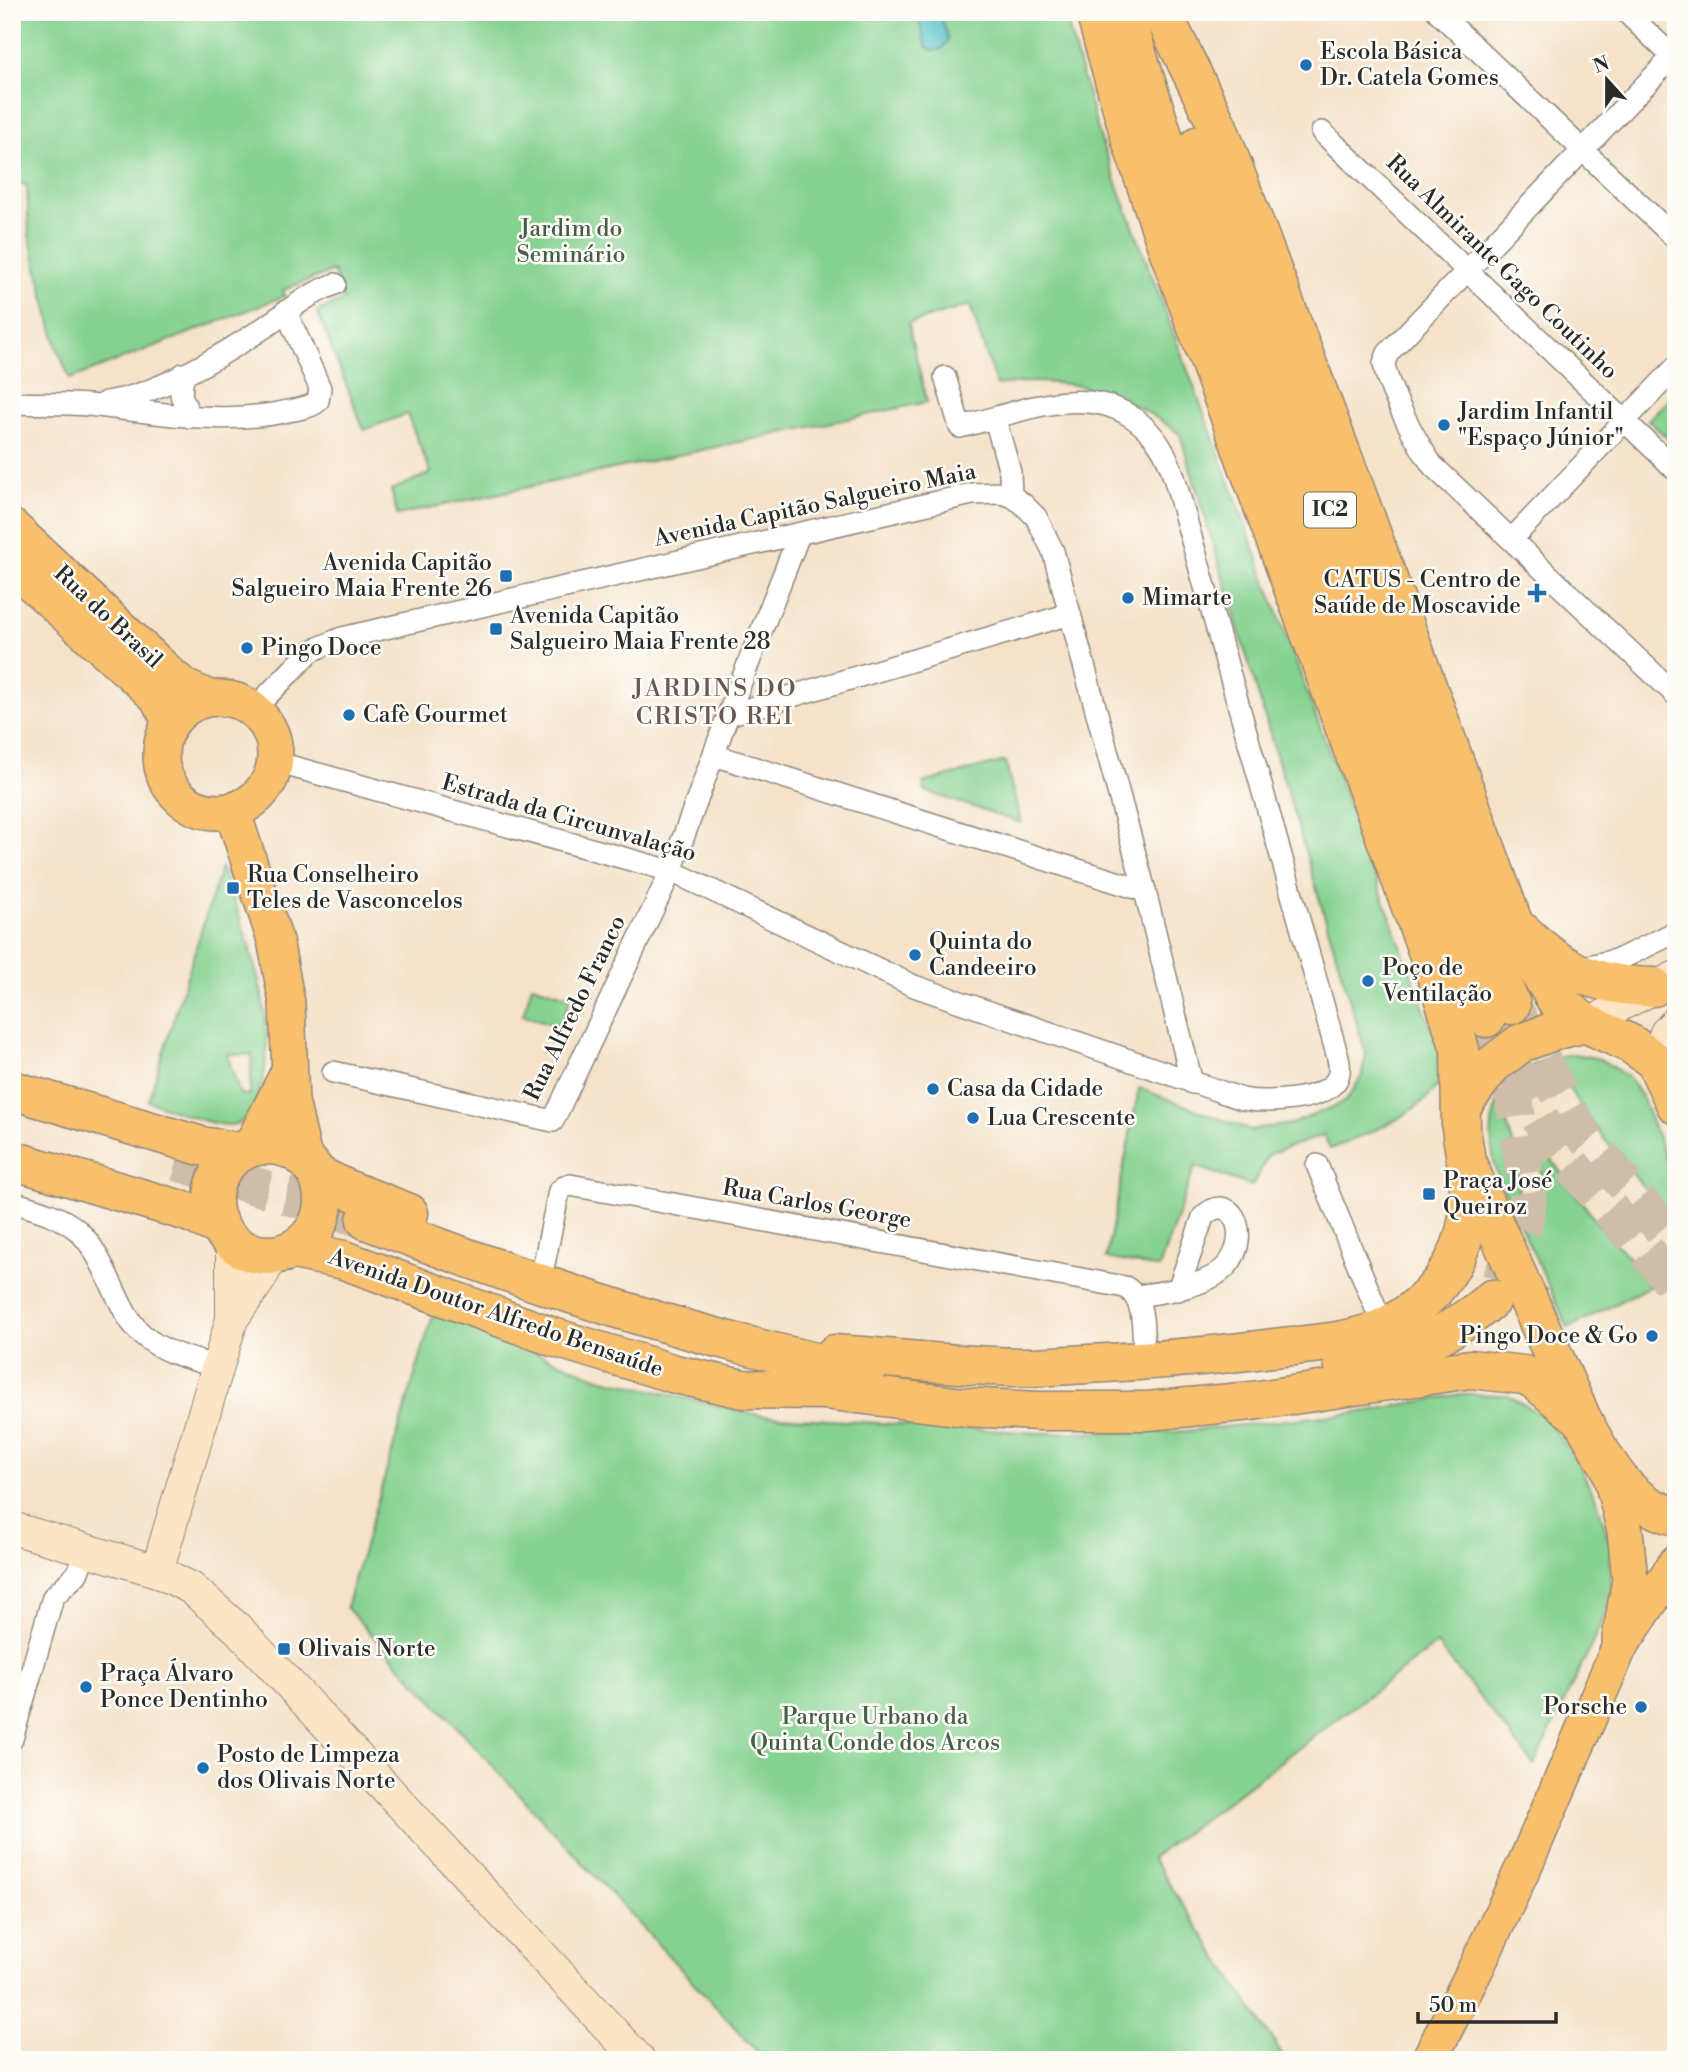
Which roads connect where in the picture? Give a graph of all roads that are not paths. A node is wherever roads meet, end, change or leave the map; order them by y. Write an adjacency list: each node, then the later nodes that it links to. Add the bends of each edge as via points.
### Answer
1 (1095, 12): 50 (highway, Avenida Doutor Alfredo Bensaúde, via 1131,140 1175,269 1435,972 1460,1049)
2 (1124, 12): 3 (highway, IC2, via 1221,308 1440,907 1499,1012 1469,898 1225,223)
3 (1159, 12): 38 (highway, via 1218,127)
4 (1438, 12): 8 (street)
5 (1626, 12): 6 (street)
6 (1675, 56): 8 (street)
7 (1322, 132): 10 (street, Rua Almirante Gago Coutinho)
8 (1583, 150): 9 (street); 10 (street)
9 (1676, 239)
10 (1467, 271): 20 (street, Rua Almirante Gago Coutinho); 25 (street, via 1385,358 1384,368 1433,466)
11 (335, 284): 12 (street)
12 (286, 310): 14 (street); 18 (street, via 320,388 318,401 281,413)
13 (1676, 367): 20 (street)
14 (183, 374): 17 (street, via 133,395); 18 (street, via 181,395)
15 (945, 377): 19 (street, Estrada da Circunvalação, via 960,427)
16 (12, 404): 17 (street)
17 (86, 405): 18 (street)
18 (190, 417)
19 (995, 419): 22 (street); 47 (street, Estrada da Circunvalação, via 1063,402 1104,404 1132,417 1156,437 1170,463 1339,1067 1338,1078 1329,1088 1285,1100 1242,1099)
20 (1625, 421): 21 (street, Rua Almirante Gago Coutinho); 25 (street)
21 (1676, 470)
22 (1012, 496): 24 (street, Avenida Capitão Salgueiro Maia, via 972,494); 27 (street, via 1030,510 1048,538)
23 (12, 527): 29 (main road, Rua do Brasil, via 174,678)
24 (799, 535): 30 (street, Avenida Capitão Salgueiro Maia, via 330,642 302,659); 31 (street)
25 (1511, 538): 28 (street)
26 (12, 566): 32 (main road, Rua do Brasil, via 156,697)
27 (1070, 614): 31 (street); 37 (street)
28 (1672, 685)
29 (209, 698): 30 (main road, via 226,698); 32 (main road, via 183,709)
30 (253, 710): 34 (main road, via 264,720 273,740)
31 (728, 715): 33 (street)
32 (168, 726): 35 (main road, via 161,747 162,769 172,789 188,804 209,811)
33 (714, 755): 36 (street); 37 (street)
34 (275, 762): 35 (main road, via 267,784 252,801); 36 (street, Estrada da Circunvalação)
35 (232, 810): 45 (main road, via 275,940 287,1003)
36 (671, 871): 46 (street, Rua Alfredo Franco, via 553,1121); 47 (street, Estrada da Circunvalação, via 893,977)
37 (1145, 891): 47 (street)
38 (1513, 922): 40 (highway); 43 (highway, via 1556,1000)
39 (1676, 932): 40 (street, via 1620,959)
40 (1571, 969): 41 (highway, via 1583,977 1632,987)
41 (1665, 982): 43 (street)
42 (1676, 1022): 44 (street, via 1666,1033)
43 (1588, 1024): 44 (highway); 50 (highway, via 1521,1043 1492,1065)
44 (1655, 1061): 49 (highway)
45 (289, 1072): 53 (main road); 57 (main road, via 295,1124)
46 (333, 1072)
47 (1192, 1083)
48 (12, 1090): 53 (highway, via 201,1146)
49 (1676, 1105)
50 (1461, 1107): 55 (highway, Avenida Doutor Alfredo Bensaúde)
51 (12, 1113): 52 (highway, via 173,1173)
52 (12, 1137)
53 (246, 1149): 57 (highway, via 270,1145 288,1149); 59 (highway, via 225,1165 215,1184 212,1206)
54 (12, 1160): 59 (highway, via 188,1212)
55 (1466, 1161): 66 (highway, Avenida Doutor Alfredo Bensaúde, via 1469,1208 1461,1245 1448,1272 1429,1297); 72 (highway)
56 (1317, 1166): 66 (street)
57 (311, 1167): 60 (highway, via 323,1196 321,1217 310,1236); 61 (highway, Avenida Doutor Alfredo Bensaúde, via 349,1190)
58 (12, 1202): 69 (street, via 58,1216 86,1239 124,1310 145,1337 175,1354)
59 (225, 1235): 60 (highway, via 251,1253); 65 (street)
60 (283, 1253): 65 (street); 71 (highway, Avenida Doutor Alfredo Bensaúde, via 332,1256 527,1328 675,1374 743,1389)
61 (544, 1264): 63 (street, Rua Carlos George, via 559,1191 570,1185 1125,1287); 68 (highway, Avenida Doutor Alfredo Bensaúde, via 764,1327)
62 (1178, 1290): 63 (street)
63 (1137, 1296): 70 (street)
64 (1492, 1299): 70 (highway, via 1447,1333 1375,1359 1286,1372)
65 (232, 1319): 69 (street)
66 (1384, 1328): 70 (highway, Avenida Doutor Alfredo Bensaúde)
67 (759, 1348): 68 (highway, Avenida Doutor Alfredo Bensaúde); 70 (highway, Avenida Doutor Alfredo Bensaúde, via 822,1365 920,1380 1051,1388); 71 (highway, Avenida Doutor Alfredo Bensaúde, via 592,1302 363,1230 491,1293)
68 (932, 1361): 70 (highway, Avenida Doutor Alfredo Bensaúde)
69 (218, 1367): 78 (street)
70 (1149, 1373)
71 (824, 1390): 72 (highway, Avenida Doutor Alfredo Bensaúde, via 1002,1409 1148,1411 1252,1401 1470,1369 1533,1379)
72 (1582, 1419): 73 (highway)
73 (1608, 1465): 74 (highway, via 1631,1494 1661,1513); 79 (main road, via 1625,1531 1630,1579)
74 (1676, 1516)
75 (12, 1528): 76 (street)
76 (86, 1550): 78 (street); 80 (street, via 77,1574 53,1597)
77 (1676, 1563): 79 (main road)
78 (157, 1570): 81 (street, via 191,1588 239,1629)
79 (1619, 1648): 82 (main road, via 1526,1862)
80 (12, 1739)
81 (639, 2060)
82 (1429, 2060)

